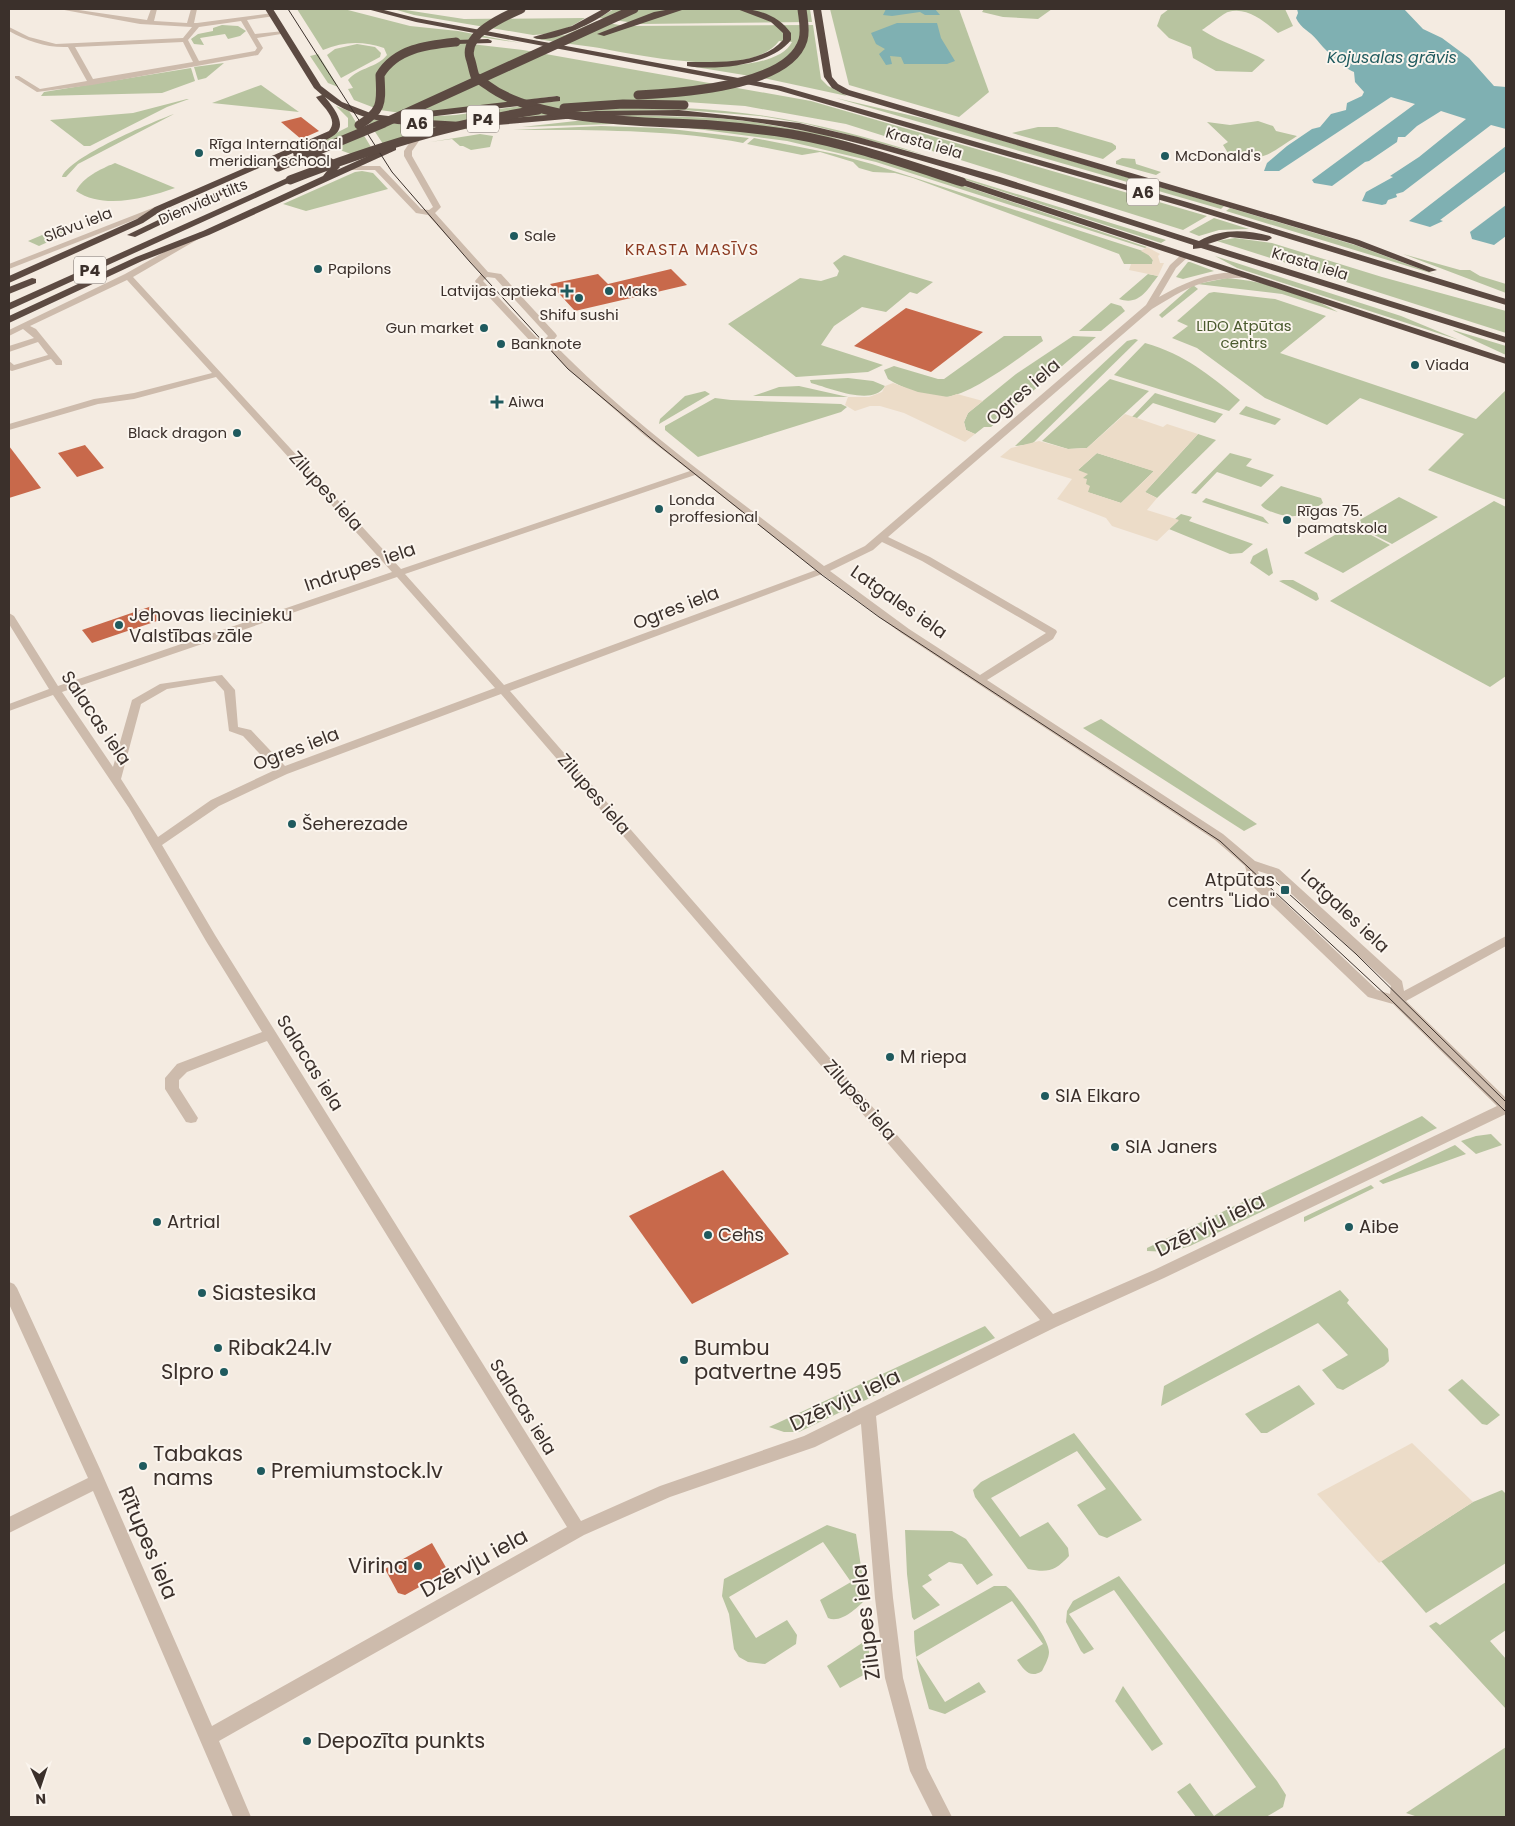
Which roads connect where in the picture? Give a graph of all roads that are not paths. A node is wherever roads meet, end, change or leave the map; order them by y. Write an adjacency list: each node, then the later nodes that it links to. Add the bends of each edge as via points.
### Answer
1 (62, 9): 15 (street)
2 (154, 9): 15 (street)
3 (194, 9): 16 (street)
4 (371, 9): 17 (highway, Krasta iela / A6)
5 (521, 9): 48 (highway, bridge, via 488,26 477,36 470,50 470,65 475,74 492,89 510,98 545,110 586,117 730,126 799,136 870,152)
6 (608, 9): 17 (highway, via 576,28 545,36)
7 (634, 9): 39 (highway, Dienvidu tilts, bridge, via 384,123)
8 (652, 9): 20 (highway)
9 (682, 9): 20 (highway)
10 (741, 9): 25 (highway, via 778,21 788,31 786,41 768,55 723,64 686,64)
11 (802, 9): 33 (highway, bridge, via 804,36 798,50 785,62 764,73 702,90)
12 (817, 9): 35 (highway, via 830,82 846,92)
13 (271, 11): 14 (street); 19 (highway, A6)
14 (244, 21): 16 (street); 21 (street)
15 (150, 23): 16 (street)
16 (193, 25): 22 (street)
17 (466, 29): 25 (highway, Krasta iela / A6)
18 (11, 32): 23 (street, via 46,45)
19 (284, 33): 21 (street); 31 (highway, A6)
20 (601, 34): 24 (highway)
21 (253, 36): 26 (street, via 260,48 258,53)
22 (185, 40): 23 (street); 26 (street)
23 (71, 46): 30 (street)
24 (558, 54)
25 (605, 55): 29 (highway, Krasta iela / A6)
26 (197, 63): 30 (street)
27 (523, 70): 42 (highway, Dienvidu tilts, bridge, via 354,146)
28 (17, 77): 30 (street, via 39,91)
29 (722, 78): 32 (highway, Krasta iela / A6); 39 (highway, P4, bridge, via 492,42 456,42 420,48 390,62 380,75 382,103 370,120)
30 (92, 83)
31 (318, 88): 34 (highway, via 374,111 411,115); 36 (highway, Krasta iela / A6, via 340,104 371,116 443,125); 38 (highway, via 320,98 335,115 337,129)
32 (778, 88): 35 (highway, via 834,95); 56 (highway, Krasta iela / A6, via 1175,201)
33 (589, 97)
34 (561, 99)
35 (915, 112): 56 (highway, via 1356,242)
36 (524, 121): 37 (highway); 41 (highway, Krasta iela / A6, via 645,113 763,120 827,132)
37 (415, 141): 40 (highway, via 378,153); 45 (street, via 408,156 437,207)
38 (279, 156): 43 (highway, via 312,154 332,161 335,167 332,172); 44 (highway)
39 (278, 167): 55 (highway, Dienvidu tilts / P4)
40 (347, 168): 43 (highway); 45 (street, Latgales iela, via 377,168 419,211)
41 (997, 179): 42 (highway, P4, bridge, via 930,153 813,120 750,110 684,105 592,106 484,118 396,140); 47 (highway, Krasta iela / A6)
42 (290, 180): 57 (highway, Dienvidu tilts / P4)
43 (313, 183): 46 (highway)
44 (158, 209): 49 (street, Slāvu iela); 53 (highway)
45 (431, 213): 50 (street, Latgales iela)
46 (206, 232): 51 (street); 59 (highway)
47 (1200, 244): 48 (highway); 54 (highway, Krasta iela / A6); 56 (highway, via 1221,235 1253,235 1329,258)
48 (1185, 256): 52 (highway); 58 (street, Ogres iela, via 1173,268)
49 (9, 267)
50 (485, 274): 64 (street, Latgales iela, via 479,281 489,292 534,340); 64 (street, Latgales iela, via 498,276 546,328 553,336)
51 (128, 276): 60 (street); 68 (street, Zilupes iela)
52 (1247, 276): 58 (street, Ogres iela, via 1204,277); 66 (highway)
53 (9, 280)
54 (1321, 283): 63 (highway, Krasta iela / A6); 66 (highway, via 1436,325)
55 (9, 291)
56 (1506, 302)
57 (9, 307)
58 (1149, 307): 71 (street, Ogres iela)
59 (9, 320)
60 (23, 326): 61 (street); 62 (street)
61 (9, 332)
62 (40, 339): 65 (street); 67 (street, via 56,360 12,368)
63 (1506, 340)
64 (547, 342): 70 (street, Latgales iela, via 646,433)
65 (9, 349)
66 (1506, 360)
67 (9, 364)
68 (219, 374): 69 (street, via 134,396 97,401); 73 (street, Zilupes iela)
69 (9, 427)
70 (696, 472): 72 (street, Latgales iela); 73 (street, Indrupes iela)
71 (880, 538): 72 (street, Ogres iela, via 868,548); 75 (street, via 926,559 1052,632)
72 (822, 571): 75 (street, Latgales iela); 76 (street, Ogres iela)
73 (398, 572): 76 (street, Zilupes iela); 77 (street, Indrupes iela)
74 (9, 616): 77 (street, Salacas iela)
75 (980, 680): 82 (street, Latgales iela, via 1219,837)
76 (504, 691): 79 (street, Ogres iela); 89 (street, Zilupes iela)
77 (56, 692): 78 (street, Indrupes iela); 80 (street, Salacas iela)
78 (9, 708)
79 (283, 772): 80 (street, via 247,733 233,729 229,690 218,677 164,686 136,702); 81 (street, Ogres iela, via 215,803)
80 (115, 779): 81 (street, Salacas iela)
81 (156, 844): 85 (street, Salacas iela)
82 (1251, 864): 84 (street, Latgales iela, via 1254,881 1373,994); 84 (street, Latgales iela, via 1275,872 1397,984)
83 (1506, 940): 84 (street)
84 (1397, 1000): 86 (street, Latgales iela)
85 (270, 1034): 87 (street, via 182,1068 172,1078 172,1089); 93 (street, Salacas iela)
86 (1506, 1107): 89 (street, Dzērvju iela, via 1159,1274)
87 (191, 1118)
88 (9, 1288): 91 (street, Rītupes iela)
89 (1051, 1322): 90 (street, Dzērvju iela)
90 (868, 1414): 93 (street, Dzērvju iela, via 809,1442 666,1491); 96 (street, Zilupes iela, via 894,1678 920,1771)
91 (97, 1482): 92 (street); 94 (street, Rītupes iela)
92 (9, 1525)
93 (578, 1530): 94 (street, Dzērvju iela)
94 (207, 1738): 95 (street, Rītupes iela)
95 (242, 1817)
96 (943, 1817)

